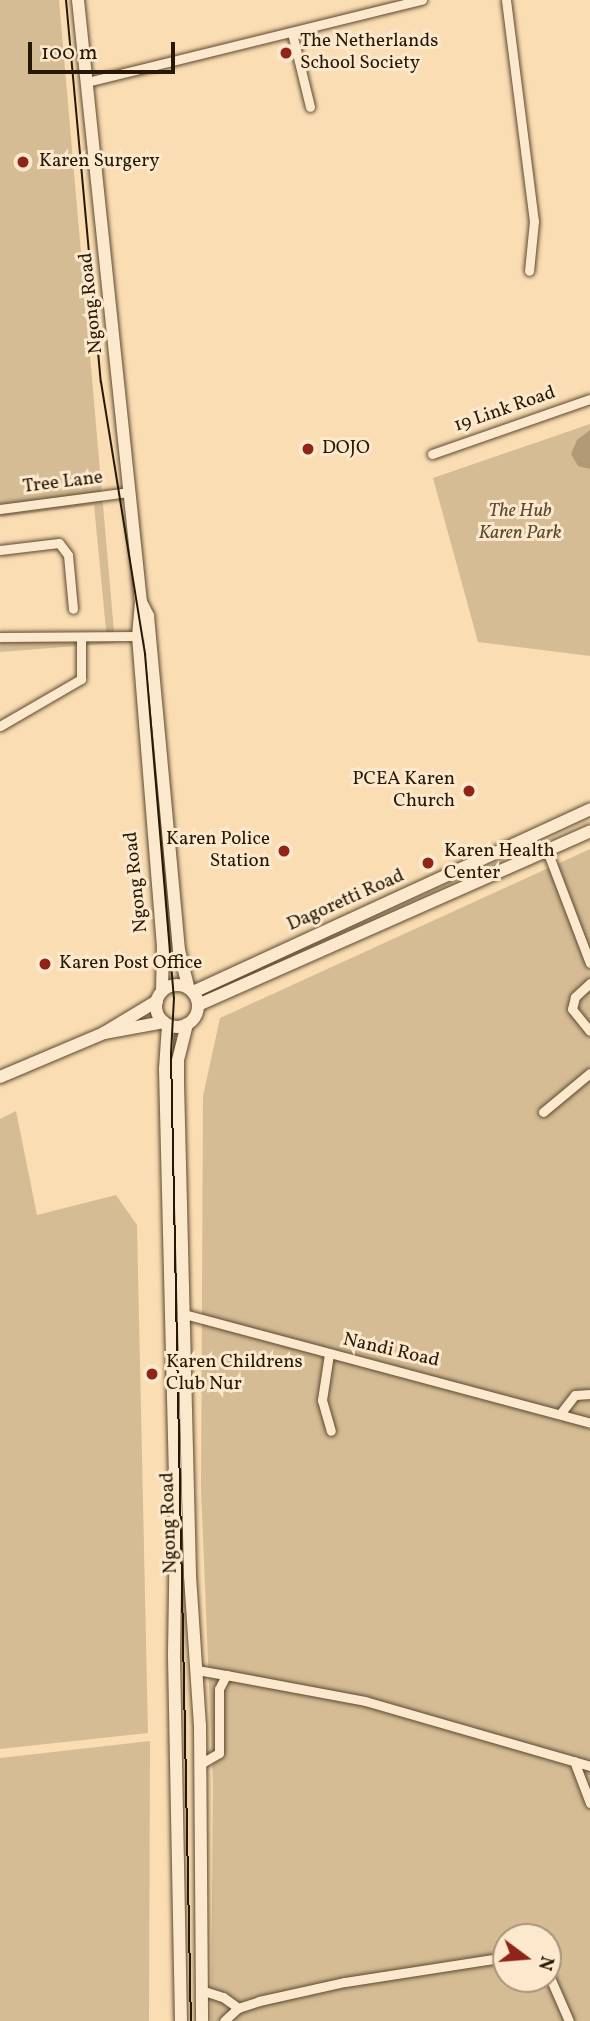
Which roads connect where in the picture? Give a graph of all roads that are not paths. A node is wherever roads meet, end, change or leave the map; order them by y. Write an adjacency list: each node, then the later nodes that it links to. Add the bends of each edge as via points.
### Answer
1 (78, 0): 5 (main road, Ngong Road)
2 (422, 0): 4 (street)
3 (506, 0): 7 (street, via 534,221)
4 (292, 33): 5 (street); 6 (street)
5 (87, 82): 10 (main road, Ngong Road)
6 (310, 107)
7 (529, 271)
8 (590, 399): 9 (street, 19 Link Road)
9 (432, 454)
10 (130, 492): 11 (street, Tree Lane); 13 (main road, Ngong Road)
11 (0, 509)
12 (0, 550): 14 (street, via 59,543 68,555)
13 (141, 602): 15 (main road, Ngong Road); 19 (main road, Ngong Road, via 148,615)
14 (73, 608)
15 (138, 636): 17 (street); 20 (main road, Ngong Road)
16 (0, 637): 17 (street)
17 (81, 639): 18 (street, via 81,679)
18 (0, 726)
19 (158, 736): 20 (main road); 26 (main road, Ngong Road, via 179,950)
20 (144, 738): 27 (main road, Ngong Road, via 163,944)
21 (590, 809): 26 (main road, Dagoretti Road)
22 (590, 831): 23 (main road, Dagoretti Road)
23 (546, 848): 24 (street); 28 (main road, Dagoretti Road)
24 (590, 963)
25 (590, 983): 31 (street, via 575,997 572,1009)
26 (191, 989): 27 (main road, via 174,984); 28 (main road)
27 (159, 996): 29 (main road); 32 (main road)
28 (198, 1005): 30 (main road)
29 (166, 1024): 30 (main road); 32 (main road); 52 (main road, Ngong Road)
30 (187, 1024): 36 (main road, Ngong Road, via 178,1061)
31 (590, 1031)
32 (104, 1033): 34 (main road)
33 (590, 1073): 35 (street)
34 (0, 1077)
35 (544, 1112)
36 (184, 1314): 37 (street, Nandi Road); 42 (main road, Ngong Road)
37 (329, 1354): 39 (street, Nandi Road); 41 (street, via 322,1399)
38 (590, 1394): 39 (street, via 575,1395)
39 (560, 1414): 40 (street, Nandi Road)
40 (590, 1423)
41 (331, 1431)
42 (197, 1670): 43 (street); 45 (main road, Ngong Road)
43 (226, 1675): 44 (street, via 365,1701); 45 (street, via 219,1689 219,1753)
44 (574, 1761): 46 (street); 47 (street)
45 (200, 1764): 49 (main road, Ngong Road)
46 (590, 1766)
47 (590, 1803)
48 (492, 1959): 51 (street, via 345,1982)
49 (201, 1990): 51 (street); 53 (main road, Ngong Road)
50 (557, 1993): 55 (street)
51 (238, 2008): 54 (street)
52 (178, 2018)
53 (202, 2021)
54 (224, 2021)
55 (569, 2021)

